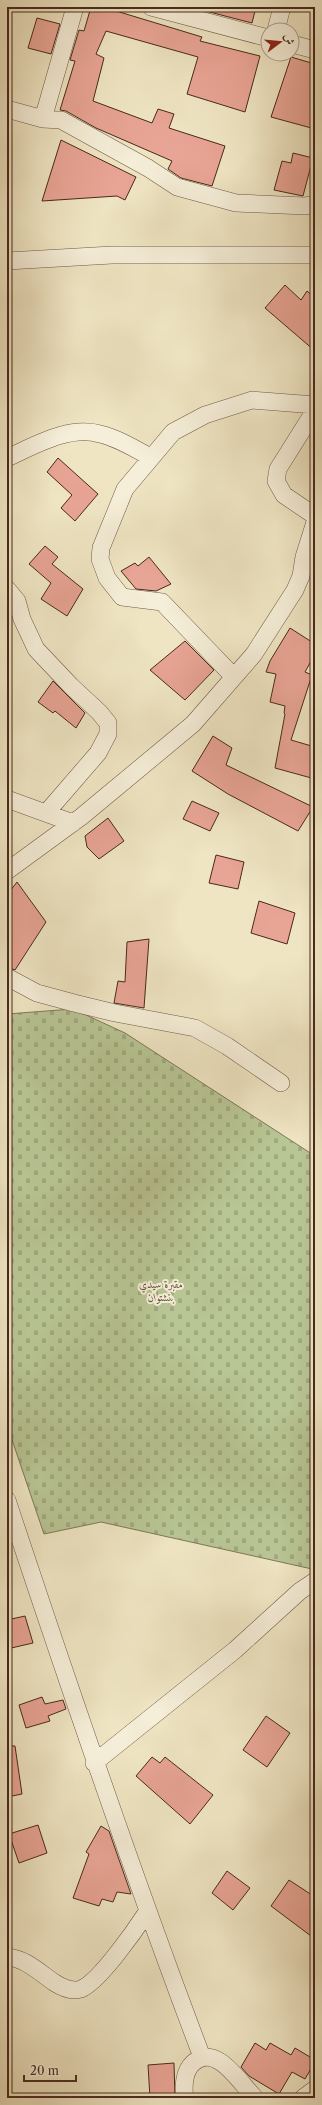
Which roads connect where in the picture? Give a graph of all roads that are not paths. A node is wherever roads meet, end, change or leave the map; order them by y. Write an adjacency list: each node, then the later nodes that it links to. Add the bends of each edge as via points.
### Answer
1 (75, 7): 10 (street)
2 (150, 7): 4 (street)
3 (282, 7): 5 (street)
4 (199, 13): 6 (street)
5 (278, 22)
6 (260, 35)
7 (300, 46): 8 (street)
8 (315, 50)
9 (7, 109): 10 (street)
10 (43, 119): 11 (street, via 61,120 148,168 176,187 236,202 305,206)
11 (315, 204)
12 (315, 255): 13 (street, via 112,255)
13 (7, 261)
14 (315, 404): 16 (street, via 252,400 205,414 173,432)
15 (315, 410): 18 (street, via 278,469 276,481 284,495)
16 (150, 457): 17 (street, via 99,433 72,433 40,443); 22 (street, via 125,489 101,548 100,559 107,578 122,597 162,602)
17 (7, 458)
18 (315, 516)
19 (315, 522): 20 (street)
20 (309, 560): 22 (street, via 294,590 254,654)
21 (7, 589): 24 (street, via 17,601 36,649 108,723 108,734 98,753)
22 (234, 677): 25 (street, via 192,724)
23 (7, 799): 24 (street)
24 (47, 812): 25 (street)
25 (73, 823): 26 (street)
26 (7, 871)
27 (7, 977): 28 (street, via 37,993 115,1014 195,1028 227,1046)
28 (281, 1083)
29 (7, 1500): 31 (street)
30 (315, 1581): 31 (street, via 300,1591 235,1650)
31 (94, 1763): 32 (street)
32 (147, 1912): 33 (street, via 103,1969 81,1989 65,1988 21,1960); 34 (street)
33 (7, 1957)
34 (202, 2057): 36 (street, via 189,2067); 37 (street, via 212,2056 218,2060)
35 (315, 2089): 38 (street)
36 (185, 2098)
37 (255, 2098)
38 (303, 2098)

